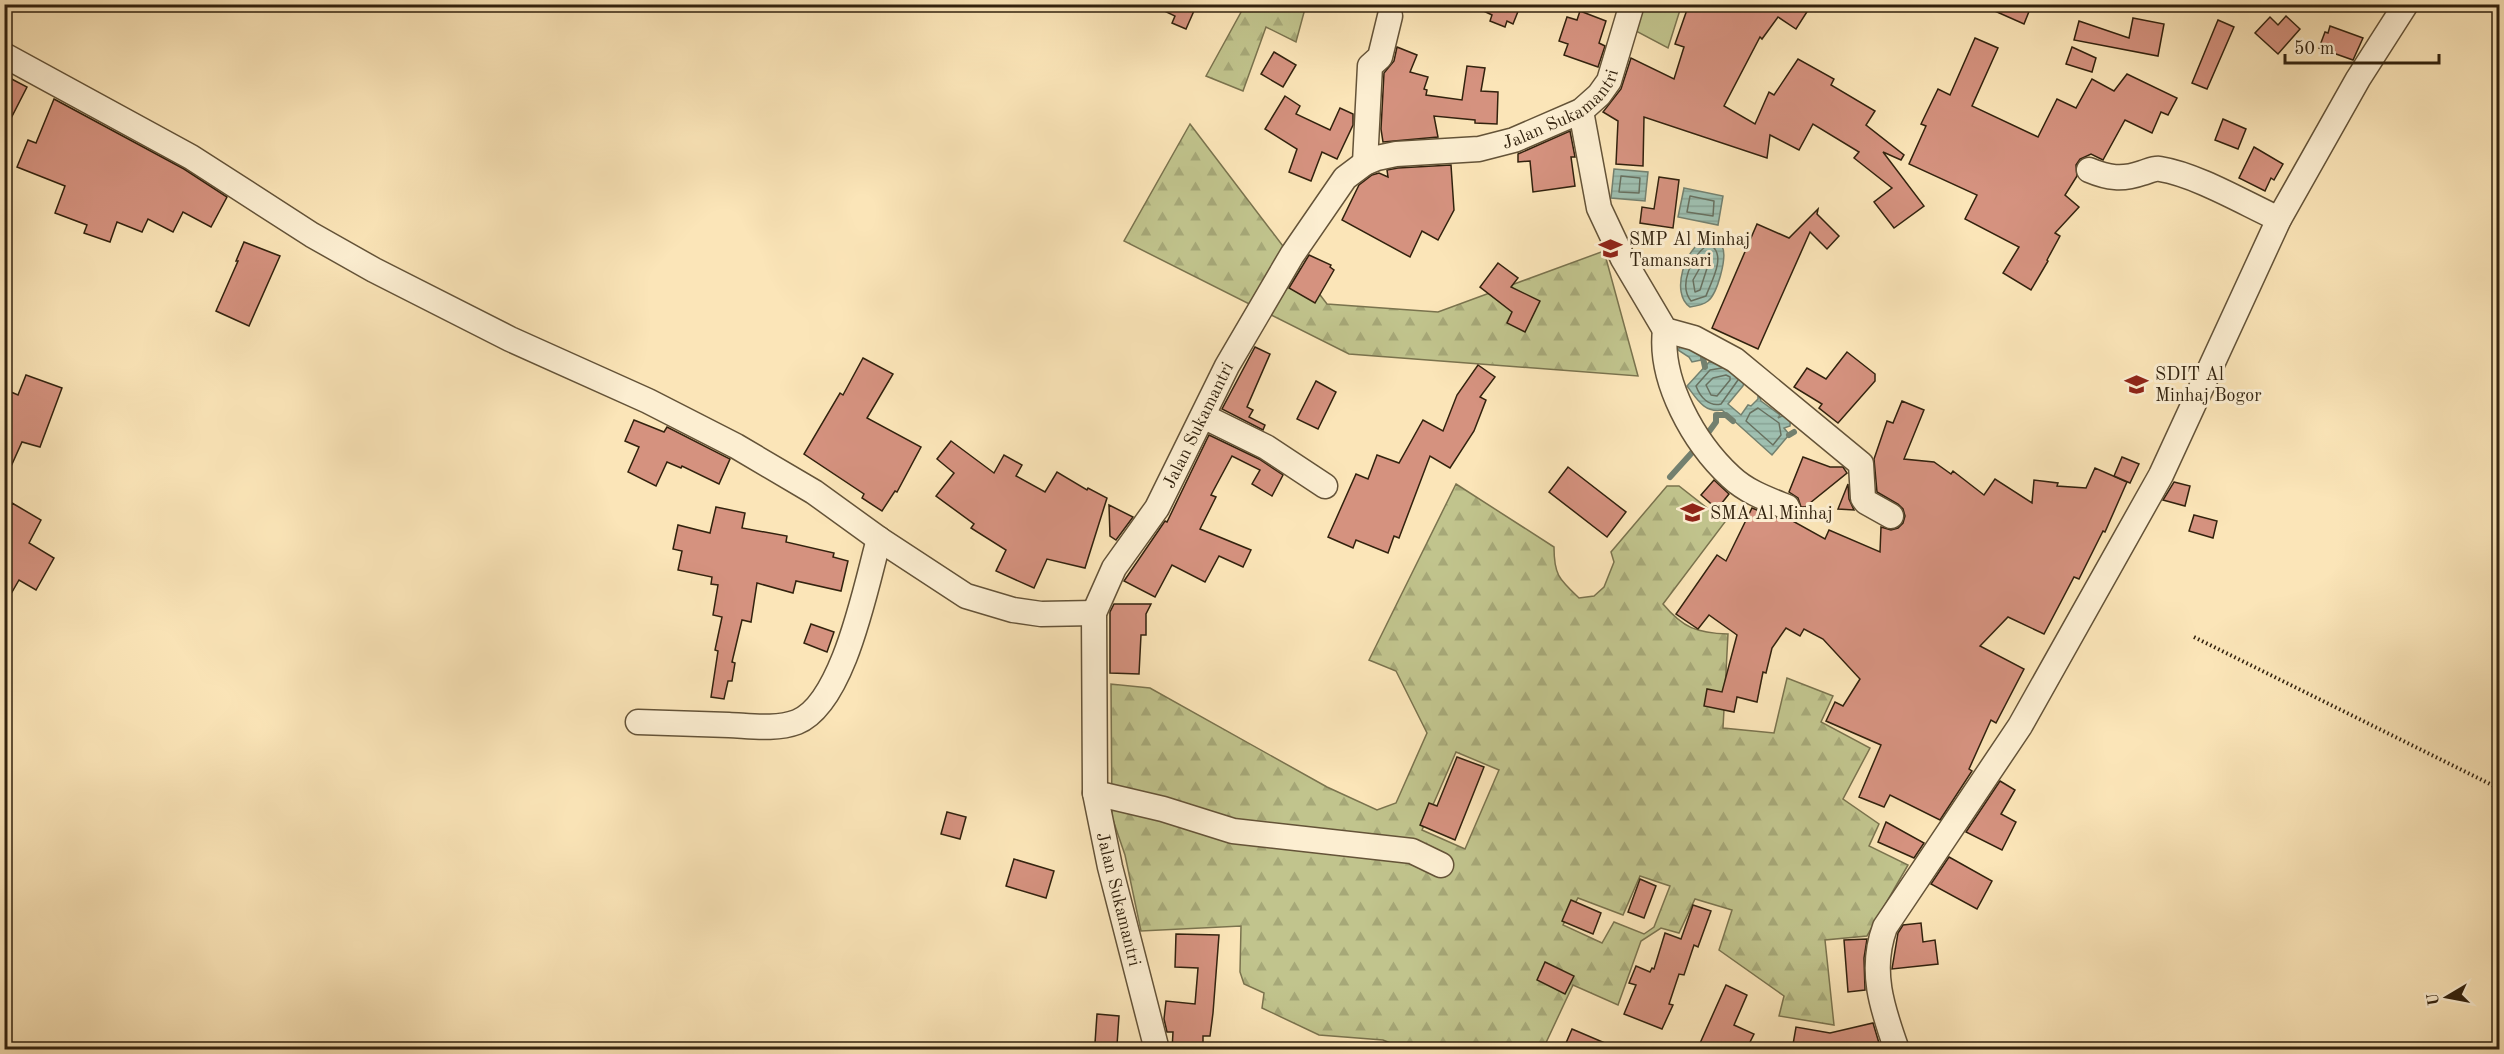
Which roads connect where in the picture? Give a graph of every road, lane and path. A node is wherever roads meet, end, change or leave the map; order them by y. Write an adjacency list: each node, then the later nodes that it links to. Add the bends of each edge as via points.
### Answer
1 (1632, 4): 5 (street, Jalan Sukamantri, via 1609,81)
2 (2406, 4): 8 (street, via 2358,79)
3 (1390, 16): 6 (street, via 1380,57 1370,64)
4 (4, 55): 14 (street, via 191,157 374,270 736,446 814,492)
5 (1581, 111): 6 (street, Jalan Sukamantri, via 1514,140 1479,149 1396,154); 9 (street, via 1599,208 1623,259)
6 (1365, 163): 10 (street, Jalan Sukamantri, via 1345,178 1292,255 1227,366)
7 (2089, 170): 8 (street, via 2108,178 2123,178 2157,168 2199,182)
8 (2279, 219): 22 (street, via 2161,475 2020,726 1885,927 1878,945 1878,986)
9 (1665, 330): 12 (street, via 1666,368 1699,442 1731,477 1754,494); 13 (street, via 1694,338 1737,361 1861,464 1863,498)
10 (1203, 416): 11 (street, via 1266,447); 15 (street, Jalan Sukamantri, via 1157,508 1114,568)
11 (1325, 486)
12 (1787, 507)
13 (1892, 516)
14 (879, 539): 15 (street, via 966,596 991,605 1041,614); 17 (street, via 842,667 830,689 799,721 767,727)
15 (1094, 613): 19 (street, Jalan Sukamantri)
16 (2194, 637): 18 (path)
17 (638, 722)
18 (2499, 789)
19 (1095, 793): 20 (street, via 1233,831 1412,851); 21 (street, Jalan Sukamantri)
20 (1441, 865)
21 (1156, 1050)
22 (1897, 1050)

